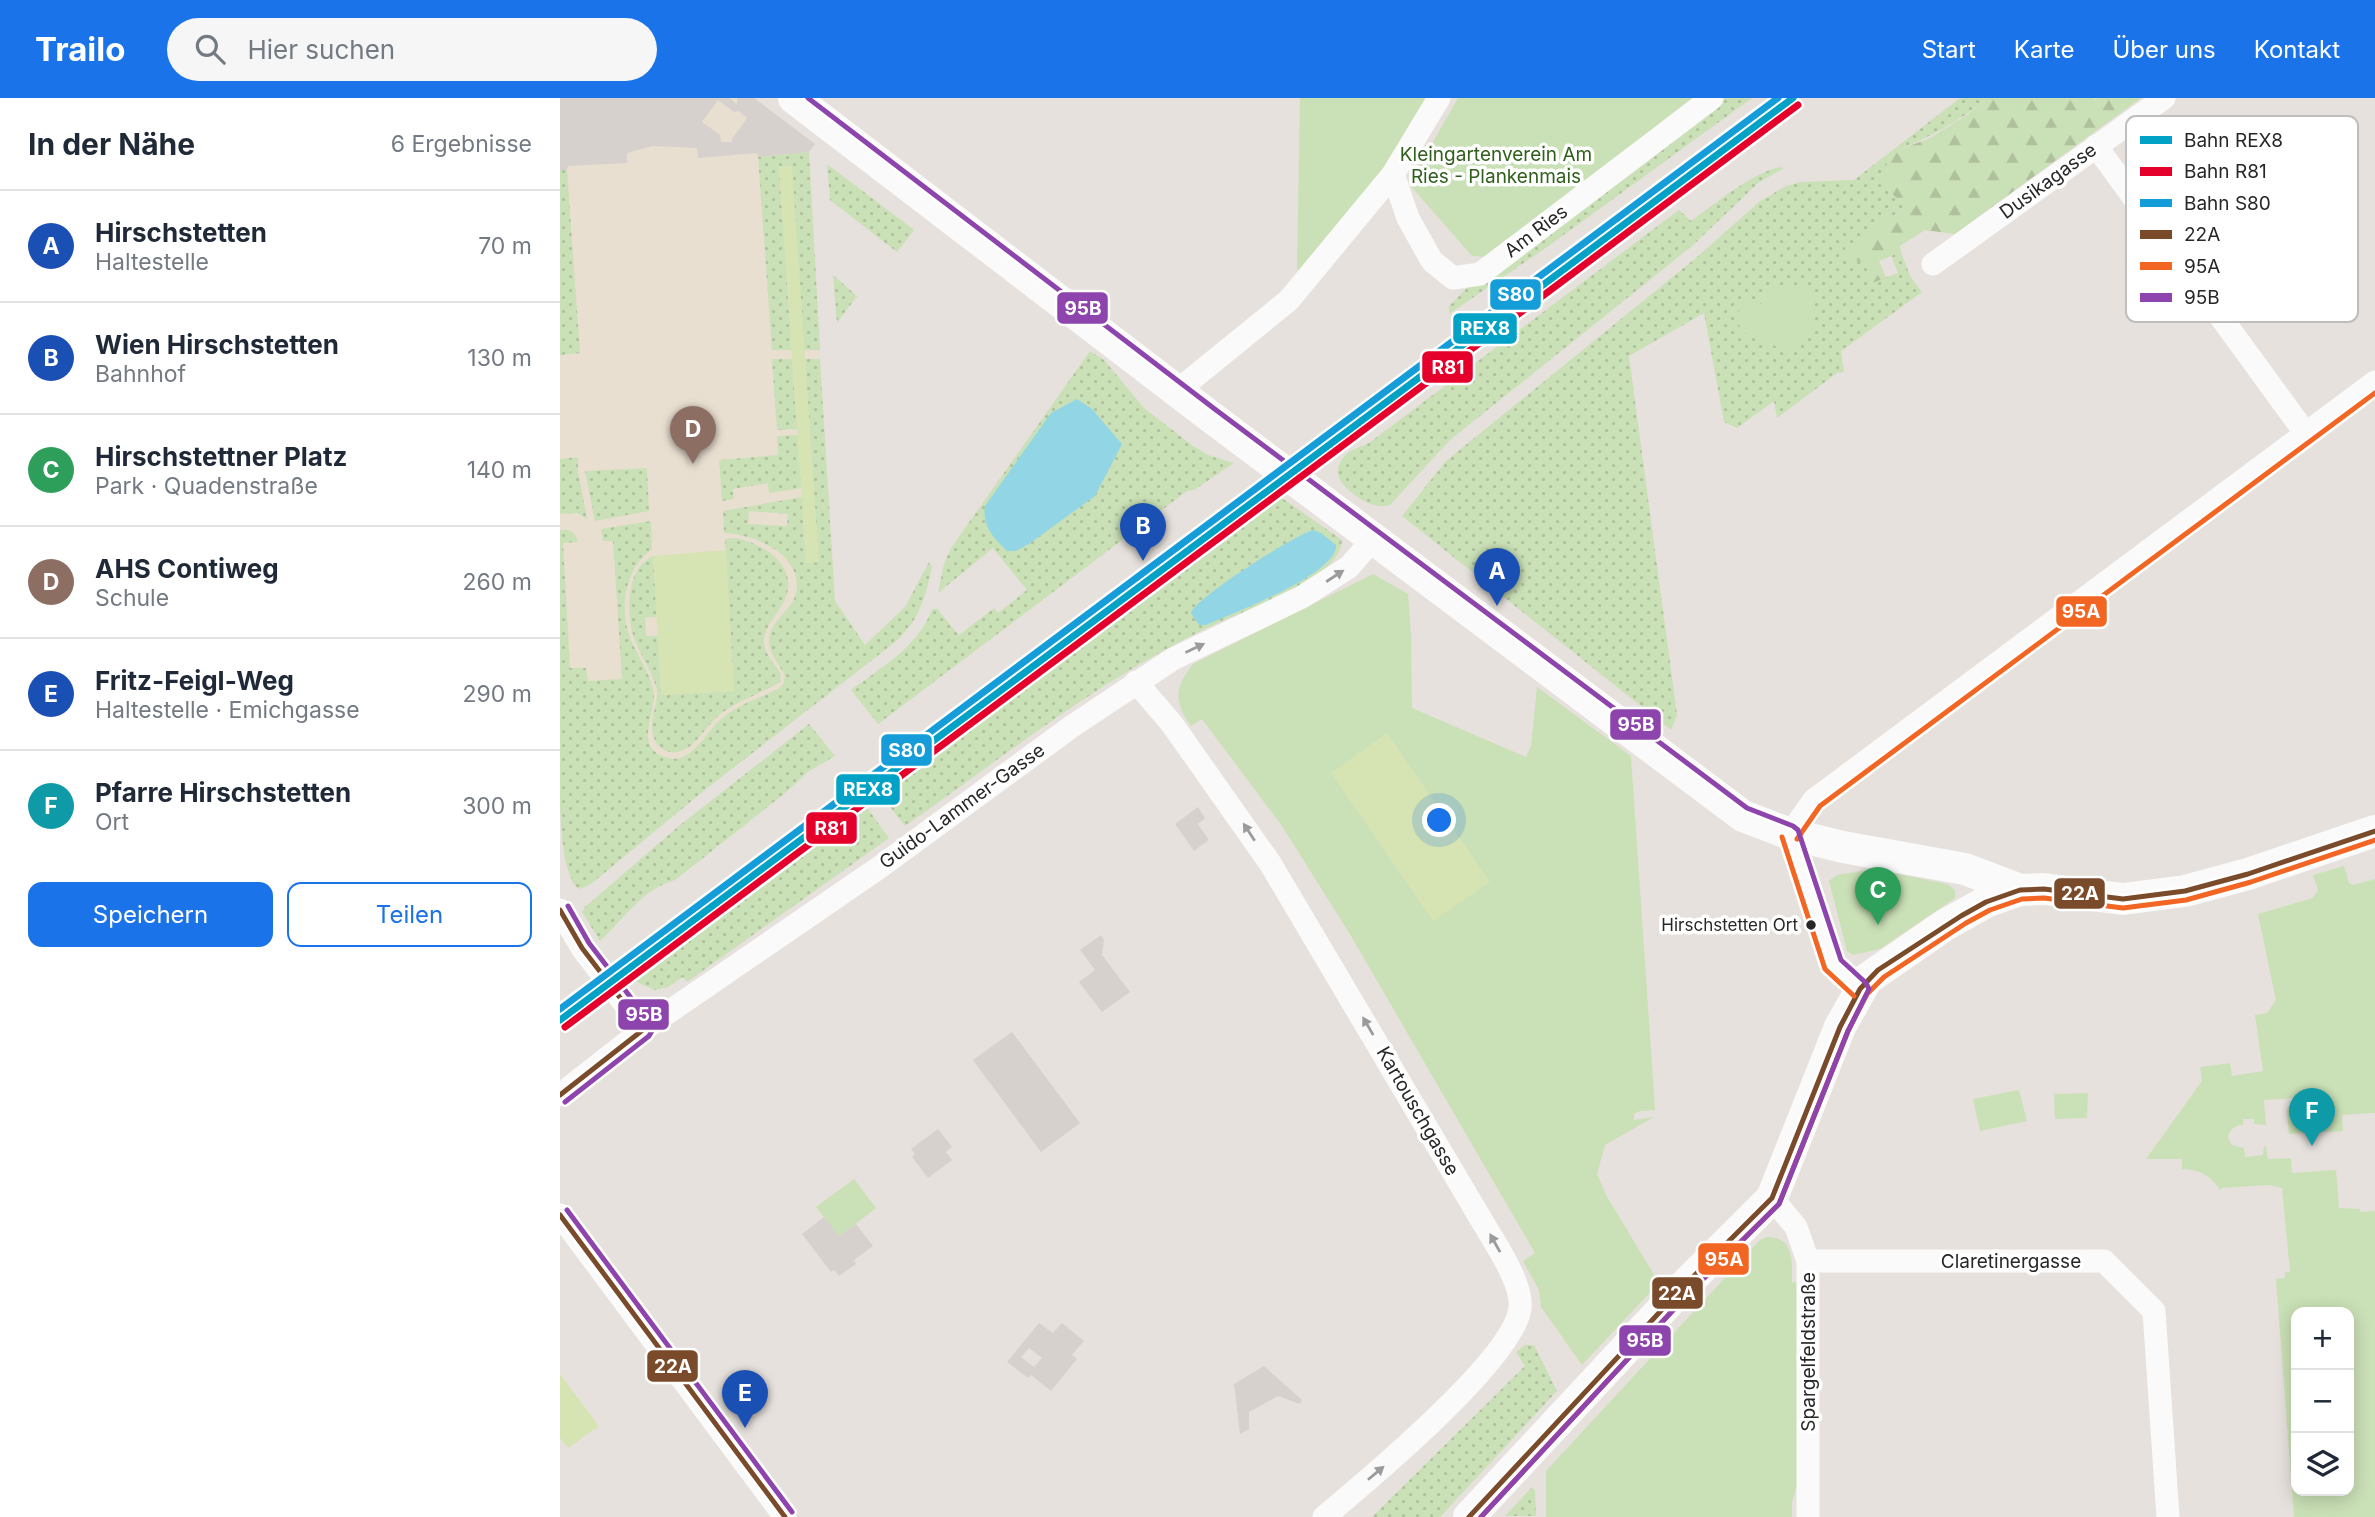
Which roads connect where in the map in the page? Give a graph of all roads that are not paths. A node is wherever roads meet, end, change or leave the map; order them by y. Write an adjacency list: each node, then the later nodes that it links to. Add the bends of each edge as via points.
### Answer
1 (794, 98): 13 (main road)
2 (1439, 98): 8 (street)
3 (1712, 98): 8 (street, Am Ries, via 1480,274 1453,278 1432,261 1408,218)
4 (2164, 98): 5 (street, Dusikagasse)
5 (2138, 116)
6 (2126, 125): 7 (street, Dusikagasse)
7 (2096, 146): 9 (street); 10 (street, Dusikagasse)
8 (1393, 174): 13 (street, via 1289,300)
9 (2126, 187)
10 (1933, 264)
11 (2224, 322): 14 (street)
12 (2375, 382): 14 (street)
13 (1177, 391): 15 (main road)
14 (2306, 434): 18 (street, via 1814,800)
15 (1374, 538): 16 (street, Guido-Lammer-Gasse, one-way to 15, via 1173,659 1303,597 1349,567); 18 (main road, via 1743,816)
16 (1136, 682): 22 (street, Guido-Lammer-Gasse); 28 (street, Kartouschgasse, one-way to 16, via 1405,1448 1482,1368 1511,1334 1521,1306 1519,1296 1506,1262 1270,863 1172,724)
17 (2375, 831): 19 (main road, via 2185,891 2123,899)
18 (1790, 834): 19 (main road, via 1965,869); 21 (street, via 1833,965)
19 (2020, 890): 21 (main road, via 1986,902 1945,925 1878,970)
20 (560, 910): 22 (street)
21 (1860, 989): 24 (main road, via 1840,1027)
22 (644, 1029): 23 (street, Guido-Lammer-Gasse)
23 (560, 1095)
24 (1772, 1198): 26 (street, Spargelfeldstraße, via 1796,1227); 29 (main road)
25 (560, 1215): 27 (street)
26 (1808, 1261): 30 (street, Spargelfeldstraße); 31 (street, Claretinergasse, via 2104,1261 2154,1311)
27 (785, 1517)
28 (1324, 1517)
29 (1469, 1517)
30 (1808, 1517)
31 (2168, 1517)

